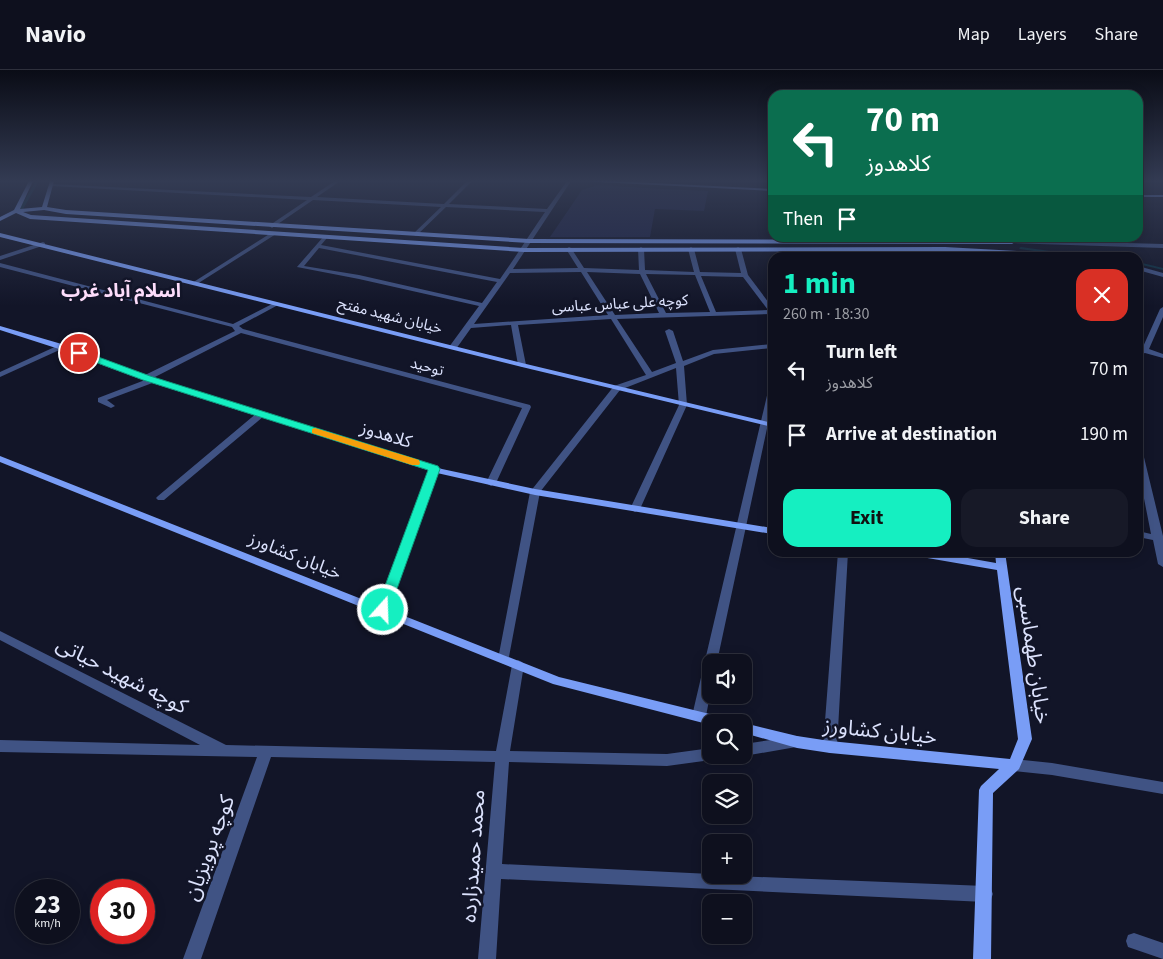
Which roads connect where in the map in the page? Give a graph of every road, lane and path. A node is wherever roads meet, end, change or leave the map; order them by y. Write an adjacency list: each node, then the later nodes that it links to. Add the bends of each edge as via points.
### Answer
1 (108, 222): 7 (street)
2 (220, 222): 6 (street)
3 (277, 222): 6 (street)
4 (427, 222): 8 (street)
5 (541, 222): 11 (street)
6 (272, 226): 8 (street)
7 (273, 234): 10 (street); 35 (street)
8 (416, 234): 11 (street)
9 (0, 235): 14 (street, خیابان شهید مفتح)
10 (324, 238): 15 (street); 20 (street)
11 (529, 241): 12 (street); 20 (street)
12 (768, 241)
13 (1041, 242): 16 (street)
14 (43, 244): 25 (street); 35 (street, خیابان شهید مفتح)
15 (317, 246): 34 (street); 37 (street, via 300,266)
16 (1163, 246)
17 (640, 249): 18 (street); 21 (street); 30 (street)
18 (691, 249): 19 (street); 31 (street)
19 (738, 249): 22 (street); 32 (street)
20 (524, 250): 21 (street); 29 (street)
21 (568, 250): 28 (street)
22 (799, 252)
23 (850, 252): 24 (street, via 945,249)
24 (988, 252)
25 (0, 258)
26 (0, 265): 47 (street)
27 (1143, 269): 33 (street)
28 (582, 270): 29 (street); 30 (street); 43 (street)
29 (508, 271): 34 (street)
30 (642, 272): 31 (street); 42 (street)
31 (697, 274): 32 (street); 41 (street)
32 (745, 275): 38 (street)
33 (1163, 275)
34 (500, 281): 37 (street)
35 (194, 284): 36 (street, خیابان شهید مفتح)
36 (276, 304): 47 (street); 51 (street, خیابان شهید مفتح)
37 (483, 304): 45 (street)
38 (768, 307)
39 (1163, 309): 52 (street)
40 (768, 312): 41 (street, کوچه علی عباس عباسی)
41 (714, 314): 42 (street, کوچه علی عباس عباسی)
42 (664, 316): 43 (street, کوچه علی عباس عباسی)
43 (613, 317): 44 (street, کوچه علی عباس عباسی); 58 (street)
44 (514, 323): 45 (street, کوچه علی عباس عباسی); 56 (street)
45 (468, 326): 51 (street)
46 (0, 328): 50 (street, کلاهدوز)
47 (237, 329): 59 (street); 68 (street, توحید, via 526,407)
48 (669, 331): 55 (street)
49 (768, 346): 55 (street, via 713,352)
50 (62, 347): 57 (street); 59 (street, کلاهدوز)
51 (453, 347): 56 (street, خیابان شهید مفتح)
52 (1143, 347)
53 (1143, 351): 54 (street)
54 (1163, 356)
55 (680, 364): 58 (street); 61 (street)
56 (522, 365): 60 (street, خیابان شهید مفتح)
57 (0, 375)
58 (650, 375): 60 (street)
59 (149, 379): 62 (street, via 101,400); 63 (street, کلاهدوز)
60 (616, 388): 61 (street, خیابان شهید مفتح); 69 (street)
61 (684, 405): 64 (street, خیابان شهید مفتح); 71 (street)
62 (111, 406)
63 (261, 414): 66 (street, کلاهدوز); 70 (street)
64 (768, 424): 72 (street)
65 (0, 459): 81 (street, خیابان کشاورز)
66 (434, 469): 68 (street, کلاهدوز); 81 (street)
67 (1143, 470): 75 (street)
68 (491, 483): 69 (street, کلاهدوز)
69 (535, 492): 71 (street, کلاهدوز); 84 (street)
70 (161, 498)
71 (635, 509): 72 (street, کلاهدوز)
72 (742, 526): 73 (street, کلاهدوز); 83 (street)
73 (768, 530)
74 (1143, 535): 75 (street)
75 (1159, 538): 79 (street)
76 (843, 557): 92 (street)
77 (940, 557): 80 (street)
78 (1000, 557): 80 (street, خیابان طهماسبی)
79 (1163, 564)
80 (1001, 567): 98 (street, خیابان طهماسبی, via 1025,738)
81 (383, 610): 84 (street, خیابان کشاورز)
82 (0, 635): 94 (street, کوچه شهید حیاتی)
83 (713, 654)
84 (504, 659): 85 (street, خیابان کشاورز)
85 (518, 665): 87 (street, خیابان کشاورز, via 557,681); 97 (street, محمد حمیدزارده)
86 (702, 703): 87 (street)
87 (699, 716): 88 (street, خیابان کشاورز)
88 (702, 717)
89 (752, 730): 90 (street, خیابان کشاورز)
90 (797, 742): 92 (street, خیابان کشاورز); 93 (street)
91 (0, 746): 94 (street)
92 (830, 747): 98 (street, خیابان کشاورز)
93 (752, 749)
94 (225, 751): 95 (street)
95 (266, 752): 97 (street); 104 (street, کوچه پرویزیان)
96 (702, 755): 97 (street, via 667,760)
97 (502, 757): 100 (street, محمد حمیدزارده)
98 (1014, 765): 99 (street); 101 (street, خیابان طهماسبی, via 986,790)
99 (1163, 788)
100 (493, 871): 101 (street); 105 (street, محمد حمیدزارده)
101 (985, 894): 106 (street, خیابان طهماسبی)
102 (1134, 941): 103 (street)
103 (1163, 951)
104 (192, 959)
105 (487, 959)
106 (982, 959)

